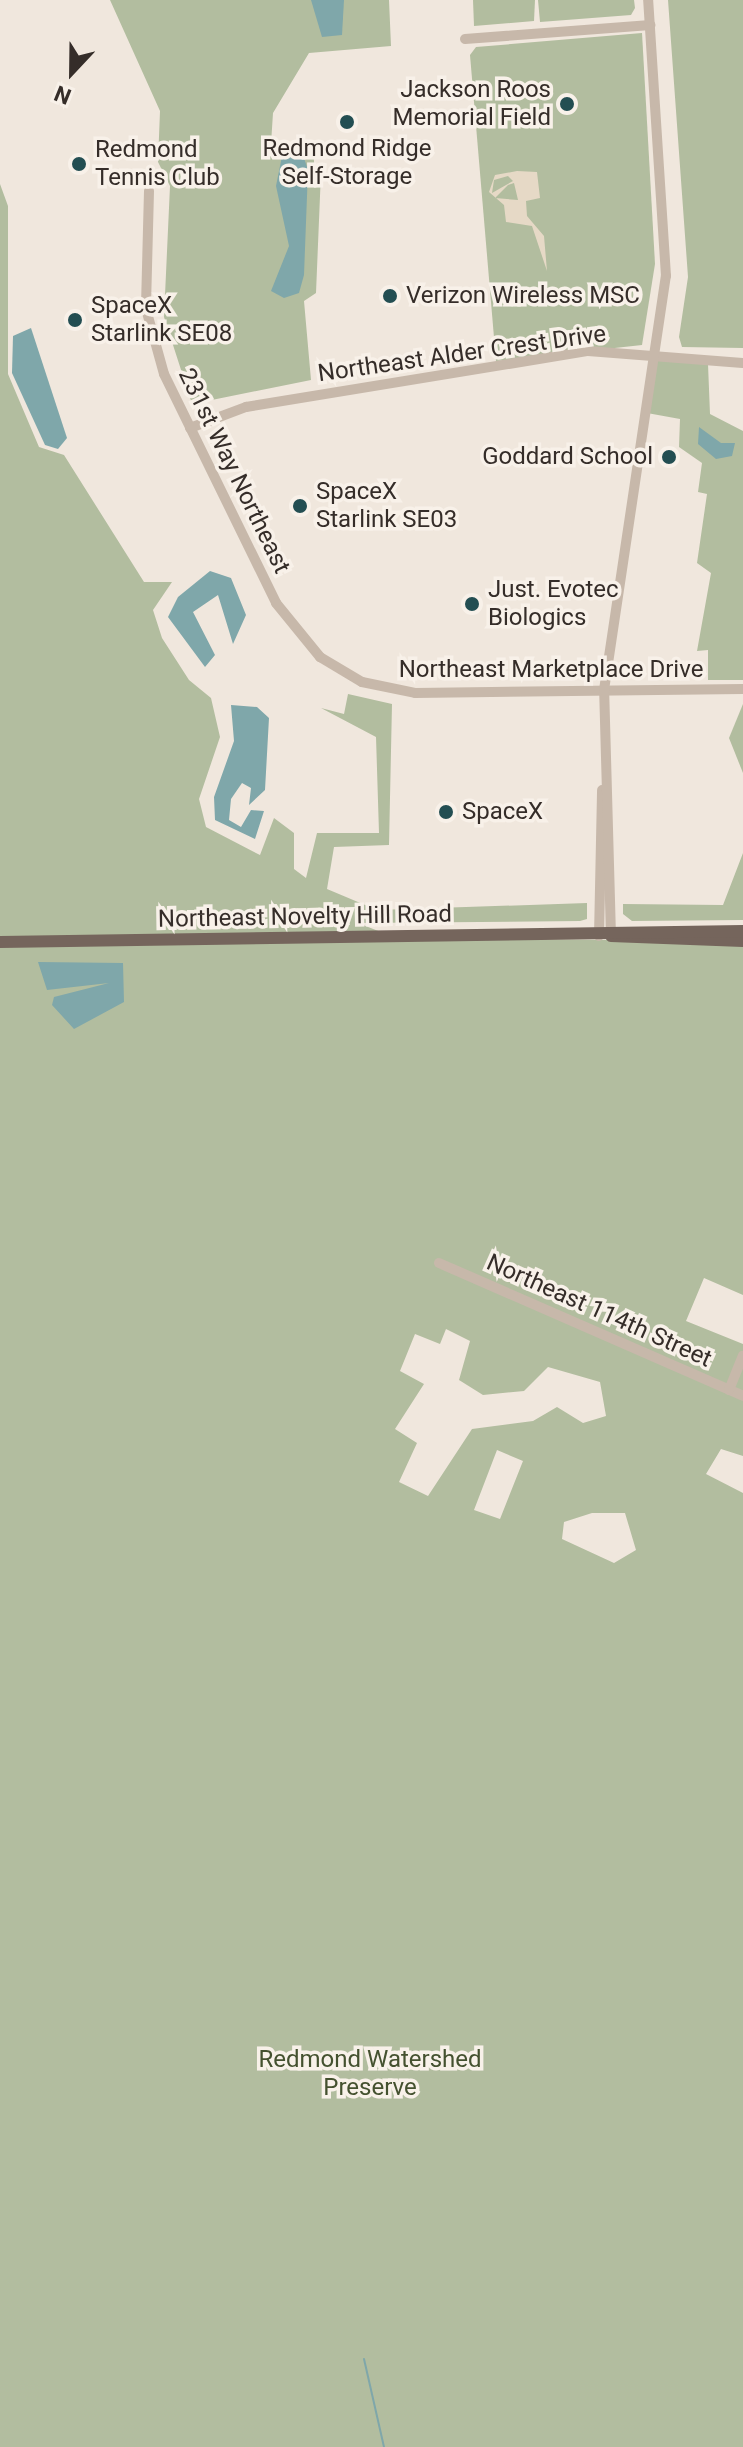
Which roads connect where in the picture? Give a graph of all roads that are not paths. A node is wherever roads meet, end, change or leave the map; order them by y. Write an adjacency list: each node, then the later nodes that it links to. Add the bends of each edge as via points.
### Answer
1 (648, 0): 2 (street)
2 (650, 25): 3 (street); 5 (street, via 666,258)
3 (465, 39)
4 (149, 191): 7 (street, 231st Way Northeast, via 146,309)
5 (655, 355): 6 (street, Northeast Alder Crest Drive); 7 (street, Northeast Alder Crest Drive, via 576,353 246,407); 10 (street)
6 (743, 363)
7 (190, 428): 8 (street, 231st Way Northeast, via 276,603)
8 (320, 657): 10 (street, Northeast Marketplace Drive, via 362,682 401,691)
9 (743, 689): 10 (street, Northeast Marketplace Drive)
10 (604, 690): 12 (street, via 603,783 611,821)
11 (743, 931): 12 (main road, Northeast Novelty Hill Road)
12 (605, 936): 13 (main road, Northeast Novelty Hill Road); 14 (main road, Northeast Novelty Hill Road)
13 (743, 941)
14 (0, 942)
15 (439, 1263): 17 (street, Northeast 114th Street)
16 (743, 1356): 17 (street)
17 (729, 1390): 18 (street, Northeast 114th Street)
18 (743, 1396)

